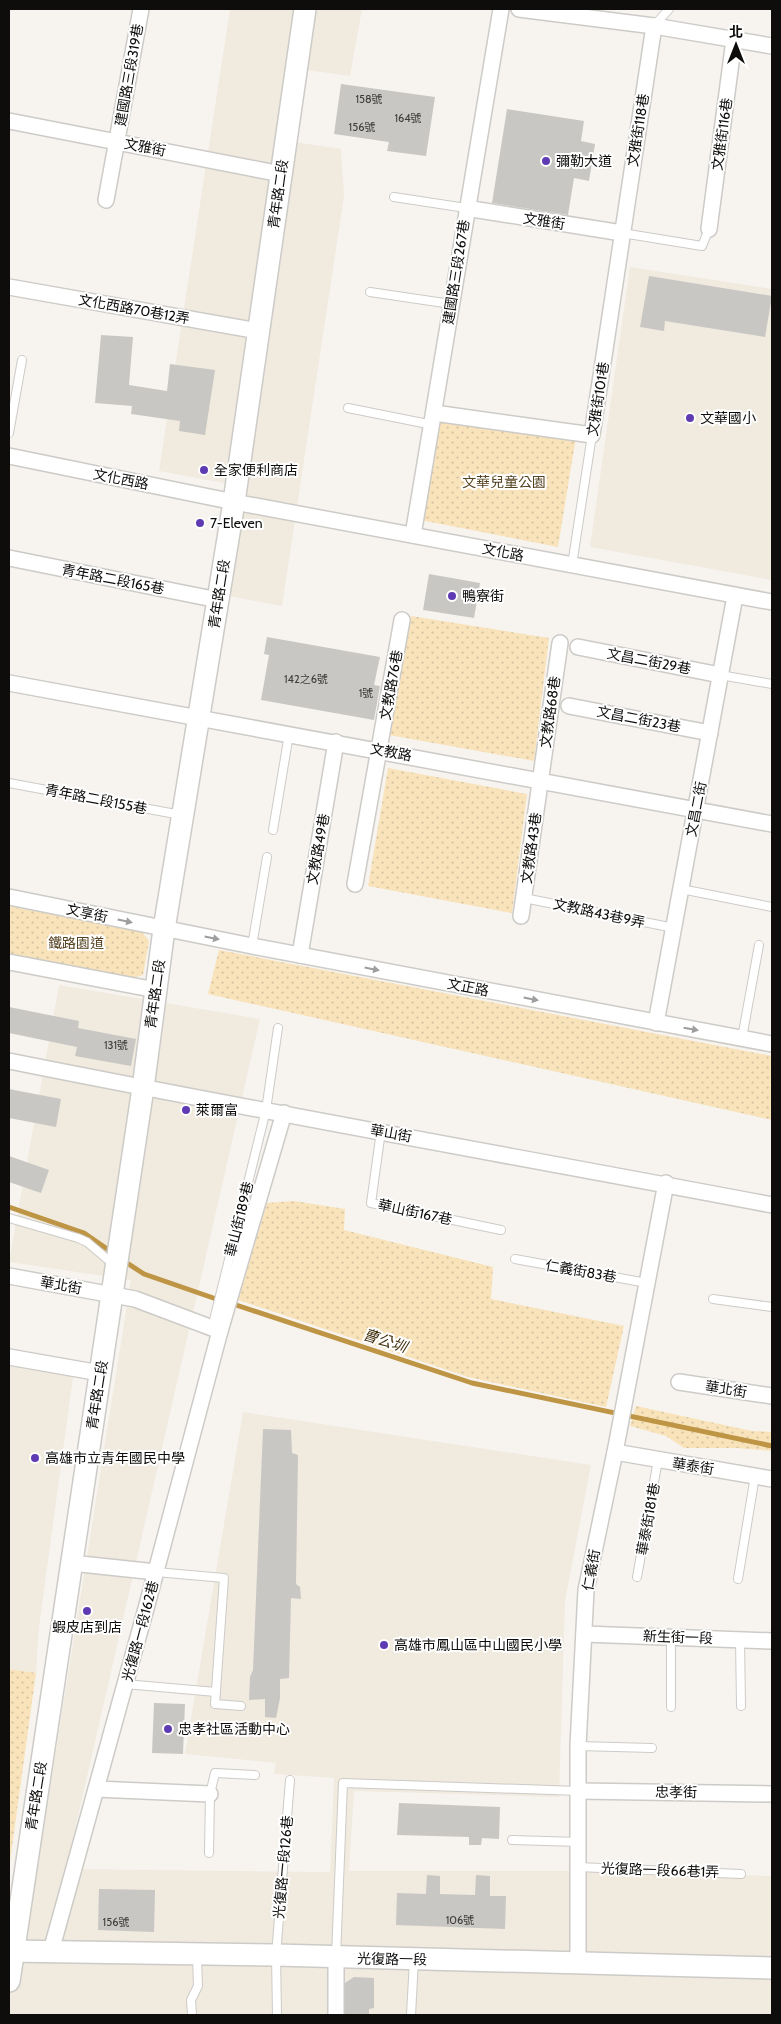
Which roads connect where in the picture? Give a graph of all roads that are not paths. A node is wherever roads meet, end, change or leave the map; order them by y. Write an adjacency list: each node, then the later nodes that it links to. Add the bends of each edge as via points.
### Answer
1 (141, 9): 10 (street, 建國路三段319巷)
2 (305, 9): 11 (street, 青年路二段)
3 (501, 9): 14 (street, 建國路三段267巷)
4 (519, 9): 6 (street)
5 (669, 9): 6 (lane)
6 (654, 26): 7 (street); 16 (street, 文雅街118巷)
7 (734, 40): 8 (street); 15 (street, 文雅街116巷)
8 (772, 46)
9 (9, 121): 10 (street, 文雅街)
10 (116, 142): 11 (street, 文雅街); 13 (street, 建國路三段319巷)
11 (281, 174): 20 (street, 青年路二段)
12 (394, 197): 14 (lane)
13 (106, 200)
14 (466, 208): 16 (street, 文雅街); 19 (street, 建國路三段267巷)
15 (710, 229): 16 (lane, via 702,246)
16 (622, 233): 25 (street, 文雅街101巷)
17 (9, 287): 20 (street, 文化西路70巷12弄)
18 (370, 292): 19 (lane)
19 (451, 304): 23 (street, 建國路三段267巷)
20 (258, 331): 27 (street, 青年路二段)
21 (22, 360): 24 (lane)
22 (348, 408): 23 (lane)
23 (433, 419): 25 (street); 28 (street, 建國路三段267巷)
24 (9, 433)
25 (592, 434): 30 (lane, 文雅街101巷)
26 (9, 456): 27 (street, 文化西路)
27 (234, 502): 28 (street, 文化路); 32 (street, 青年路二段)
28 (413, 535): 30 (street, 文化路)
29 (9, 558): 32 (street, 青年路二段165巷)
30 (572, 565): 31 (street, 文化路)
31 (735, 596): 33 (street, 文化路); 37 (street, 文昌二街)
32 (218, 600): 41 (street, 青年路二段)
33 (772, 602)
34 (402, 620): 45 (street, 文教路76巷)
35 (560, 644): 46 (street, 文教路68巷)
36 (578, 647): 37 (street, 文昌二街29巷)
37 (720, 675): 39 (lane); 42 (street, 文昌二街)
38 (9, 683): 41 (street, 文教路)
39 (772, 684)
40 (569, 706): 42 (street, 文昌二街23巷)
41 (198, 718): 43 (street, 文教路); 49 (street, 青年路二段)
42 (710, 733): 48 (street, 文昌二街)
43 (289, 734): 44 (street, 文教路); 51 (lane)
44 (336, 742): 45 (street, 文教路); 63 (street, 文教路49巷)
45 (379, 750): 46 (street, 文教路); 53 (street, 文教路76巷)
46 (541, 780): 48 (street, 文教路); 56 (street, 文教路43巷)
47 (9, 783): 49 (lane, 青年路二段155巷)
48 (696, 810): 50 (street, 文教路); 54 (street, 文昌二街)
49 (183, 815): 60 (street, 青年路二段)
50 (772, 824)
51 (272, 830)
52 (267, 857): 62 (lane)
53 (355, 884)
54 (681, 889): 57 (lane); 59 (street, 文昌二街)
55 (9, 897): 60 (street, 文享街, one-way to 60)
56 (524, 898): 58 (street, 文教路43巷); 59 (lane, 文教路43巷9弄)
57 (772, 906)
58 (521, 916)
59 (674, 928): 66 (street, 文昌二街)
60 (164, 929): 62 (street, 文正路, one-way to 62); 65 (street, 青年路二段)
61 (759, 945): 68 (lane)
62 (252, 946): 63 (street, 文正路)
63 (300, 955): 66 (street, 文正路, one-way to 66)
64 (9, 962): 65 (street)
65 (156, 990): 71 (street, 青年路二段)
66 (656, 1023): 68 (street, 文正路, one-way to 68)
67 (278, 1028): 72 (lane, 華山街189巷)
68 (742, 1038): 69 (street, 文正路)
69 (772, 1044)
70 (9, 1061): 71 (street, 華山街)
71 (143, 1088): 72 (street, 華山街); 79 (street, 青年路二段)
72 (266, 1110): 73 (street, 華山街); 84 (lane, 華山街189巷)
73 (284, 1113): 74 (street, 華山街); 84 (street, 光復路一段162巷)
74 (381, 1131): 75 (street, 華山街); 78 (lane, 華山街167巷, via 371,1203)
75 (666, 1183): 76 (street, 華山街); 82 (street, 仁義街)
76 (772, 1205)
77 (9, 1218): 79 (lane, via 87,1242)
78 (501, 1230)
79 (118, 1259): 83 (street, 青年路二段)
80 (515, 1259): 82 (lane, 仁義街83巷)
81 (9, 1276): 83 (street, 華北街)
82 (647, 1283): 92 (street, 仁義街)
83 (112, 1294): 87 (street, 華北街, via 135,1299); 89 (street, 青年路二段)
84 (226, 1294): 87 (street, 光復路一段162巷)
85 (713, 1299): 86 (lane)
86 (772, 1307)
87 (216, 1330): 97 (street, 光復路一段162巷)
88 (9, 1357): 89 (street)
89 (100, 1373): 96 (street, 青年路二段)
90 (680, 1382): 91 (street, 華北街)
91 (772, 1396)
92 (615, 1452): 93 (street, 華泰街); 100 (street, 仁義街, via 586,1590)
93 (658, 1460): 94 (street, 華泰街); 98 (lane, 華泰街181巷)
94 (755, 1476): 95 (street, 華泰街); 99 (lane)
95 (772, 1479)
96 (71, 1563): 97 (street); 122 (street, 青年路二段)
97 (156, 1572): 104 (street, 光復路一段162巷); 105 (lane, via 224,1578)
98 (637, 1577)
99 (738, 1579)
100 (584, 1634): 101 (street, 新生街一段); 109 (street, 仁義街)
101 (671, 1637): 102 (street, 新生街一段); 108 (lane)
102 (740, 1640): 103 (street, 新生街一段); 107 (lane)
103 (772, 1641)
104 (126, 1684): 105 (lane); 113 (street, 光復路一段162巷)
105 (216, 1692): 106 (lane, via 215,1704)
106 (241, 1706)
107 (741, 1706)
108 (671, 1707)
109 (578, 1746): 110 (lane); 114 (street, 仁義街)
110 (652, 1748)
111 (255, 1775): 115 (lane, via 215,1773)
112 (290, 1780): 125 (lane, 光復路一段126巷)
113 (96, 1789): 115 (street); 123 (street, 光復路一段162巷)
114 (579, 1791): 116 (street, 忠孝街); 118 (street, 仁義街); 126 (lane, via 343,1783)
115 (210, 1794): 119 (lane)
116 (772, 1794)
117 (512, 1840): 118 (lane)
118 (579, 1842): 120 (street, 仁義街)
119 (209, 1853)
120 (578, 1867): 121 (lane, 光復路一段66巷1弄); 128 (street, 仁義街)
121 (741, 1874)
122 (11, 1951): 123 (street, 光復路一段); 131 (street, 青年路二段)
123 (51, 1951): 124 (street, 光復路一段)
124 (197, 1954): 125 (street, 光復路一段); 132 (lane, via 198,1986 191,2000)
125 (276, 1955): 126 (street, 光復路一段); 133 (lane, 光復路一段126巷)
126 (336, 1958): 127 (street, 光復路一段); 134 (street)
127 (414, 1960): 128 (street, 光復路一段); 135 (lane)
128 (578, 1964): 129 (street, 光復路一段)
129 (772, 1968): 130 (street)
130 (772, 1977)
131 (9, 1981)
132 (192, 2015)
133 (277, 2015)
134 (336, 2015)
135 (411, 2015)

